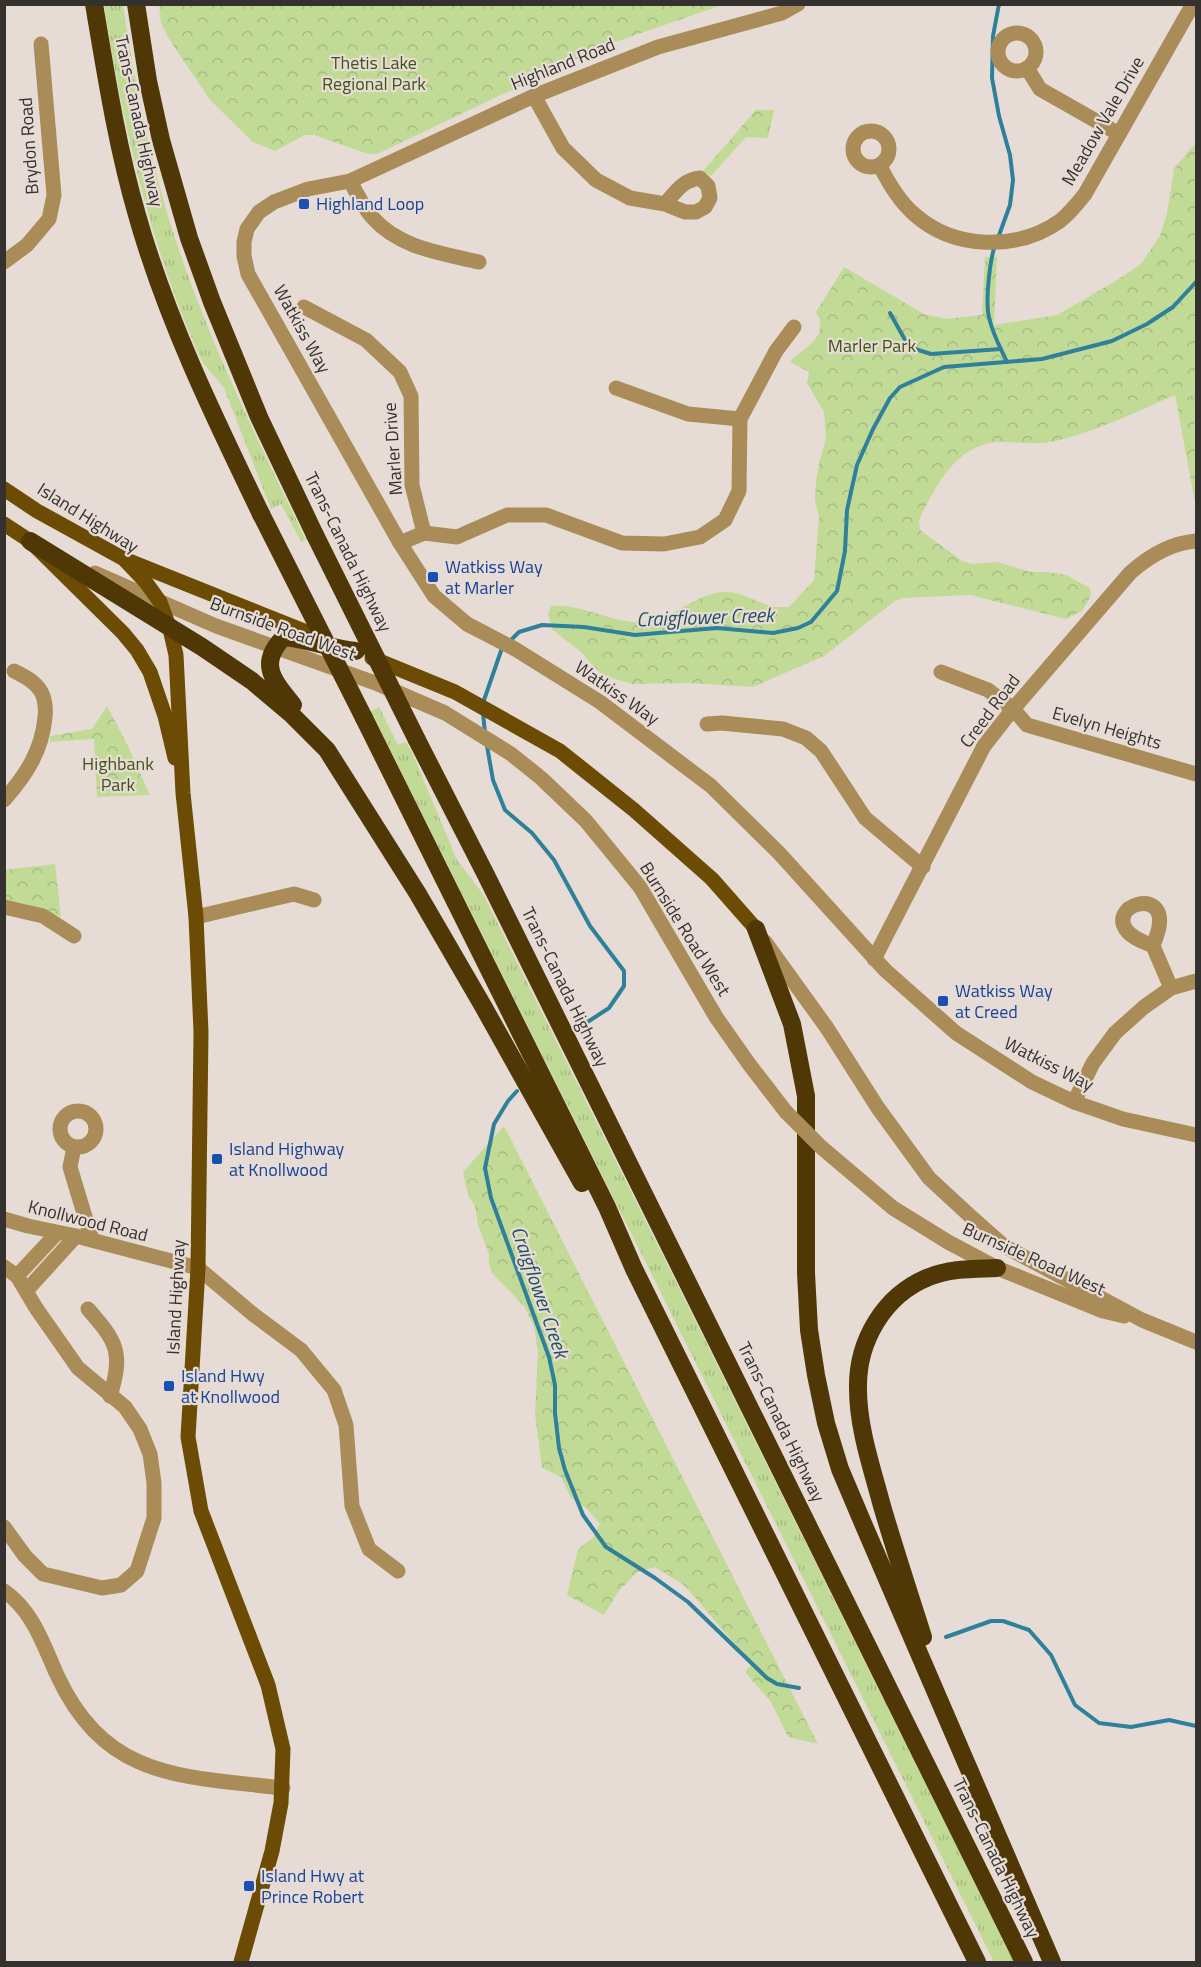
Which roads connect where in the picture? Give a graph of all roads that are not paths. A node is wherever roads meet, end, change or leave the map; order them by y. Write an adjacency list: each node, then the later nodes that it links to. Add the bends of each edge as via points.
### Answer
1 (94, 4): 56 (highway, Trans-Canada Highway, bridge, via 115,125 140,225 191,362 261,514 607,1207)
2 (136, 4): 70 (highway, Trans-Canada Highway, bridge, via 161,140 189,238 259,417)
3 (798, 4): 7 (street, Highland Road, via 782,13 658,47)
4 (1193, 4): 8 (street, Meadow Vale Drive)
5 (41, 44): 12 (street, Brydon Road, via 54,195 49,219 27,245)
6 (1027, 68): 8 (street, via 1040,89)
7 (534, 96): 10 (street, Highland Road); 11 (street, via 563,148 596,180 630,198)
8 (1119, 134): 9 (street, Meadow Vale Drive, via 1085,194 1068,214 1031,236 1000,243 964,240 931,226 903,203)
9 (880, 166)
10 (350, 181): 13 (street, via 372,217 393,236 422,249); 23 (street, Watkiss Way, via 287,196 259,212 247,229 244,256 248,274)
11 (665, 204)
12 (4, 262)
13 (479, 262)
14 (304, 307): 20 (street, Marler Drive, via 366,340 400,372 411,396 412,485)
15 (794, 327): 17 (street, via 776,351)
16 (616, 388): 17 (street, via 688,414)
17 (740, 419): 20 (street, via 739,491 725,520 700,537 664,544 622,543 546,514 507,514 457,537)
18 (4, 489): 24 (main road, Island Highway)
19 (4, 524): 21 (main road, Island Highway)
20 (424, 533): 23 (street)
21 (30, 541): 25 (street, Burnside Road West); 26 (highway); 35 (main road, Island Highway, via 123,633 146,663 165,716)
22 (1197, 541): 31 (street, Creed Road, via 1162,550 1130,573)
23 (400, 543): 44 (street, Watkiss Way, via 434,596 467,624 600,702 711,786 779,853)
24 (124, 559): 25 (main road, Island Highway); 28 (main road, Burnside Road West)
25 (160, 602): 26 (main road, Island Highway); 27 (street, Burnside Road West)
26 (170, 629): 33 (highway, via 252,681); 35 (main road, Island Highway, via 179,684)
27 (274, 647): 28 (highway, via 284,637 334,650); 33 (highway, via 268,661 273,680); 55 (street, Burnside Road West, bridge, via 445,713 511,754 541,778 586,821 640,886 716,1017 786,1112 893,1208)
28 (356, 651): 41 (main road, Burnside Road West, via 462,696 560,751 712,879)
29 (14, 671): 36 (street, via 41,691 46,709 44,734 34,760)
30 (941, 672): 31 (street, Evelyn Heights, via 988,690)
31 (1013, 709): 34 (street, Evelyn Heights, via 1027,725); 37 (street, Creed Road, via 984,746)
32 (707, 724): 37 (street, via 783,729 806,738 821,751 865,818)
33 (327, 750): 56 (highway, via 424,904)
34 (1197, 774)
35 (183, 793): 40 (main road, Island Highway)
36 (4, 800)
37 (922, 867): 44 (street, Creed Road)
38 (314, 900): 40 (street, via 294,894)
39 (4, 907): 42 (street, via 43,916)
40 (196, 917): 54 (main road, Island Highway, via 201,1032)
41 (756, 929): 60 (street, Burnside Road West, via 929,1178 1004,1246); 66 (highway, via 792,1024 806,1096 809,1330 826,1423 857,1511)
42 (74, 936)
43 (1153, 945): 46 (street)
44 (874, 959): 47 (street, Watkiss Way, via 956,1033 1032,1082)
45 (1197, 981): 46 (street)
46 (1171, 988): 47 (street, via 1115,1033 1093,1063)
47 (1074, 1102): 48 (street, Watkiss Way, via 1124,1119)
48 (1197, 1135)
49 (74, 1147): 53 (street, via 70,1167)
50 (4, 1219): 51 (street, Knollwood Road)
51 (57, 1233): 52 (street, Knollwood Road); 57 (street)
52 (76, 1236): 53 (street, Knollwood Road); 58 (street)
53 (92, 1240): 54 (street, Knollwood Road)
54 (198, 1268): 64 (street, via 301,1350 334,1390 346,1425 352,1506 369,1549); 67 (main road, Island Highway, via 188,1437 201,1511 271,1696 283,1749)
55 (997, 1268): 60 (street, Burnside Road West, via 1103,1311); 66 (highway, via 954,1270 909,1287 880,1315 860,1361 858,1389 869,1458)
56 (634, 1269): 69 (highway, Trans-Canada Highway)
57 (11, 1271): 58 (street)
58 (27, 1290): 62 (street, via 78,1368)
59 (88, 1309): 62 (street, via 110,1334 117,1355 117,1376)
60 (1142, 1320): 61 (street, Burnside Road West)
61 (1197, 1342)
62 (110, 1396): 63 (street, via 135,1421 150,1454 154,1518 137,1571 121,1586 102,1588 43,1574)
63 (4, 1527)
64 (398, 1571)
65 (4, 1591): 67 (street, via 30,1617 80,1716 119,1752 163,1771)
66 (958, 1744): 71 (highway)
67 (283, 1788): 68 (main road, Island Highway, via 272,1851)
68 (241, 1962)
69 (977, 1962)
70 (1024, 1962)
71 (1052, 1962)

